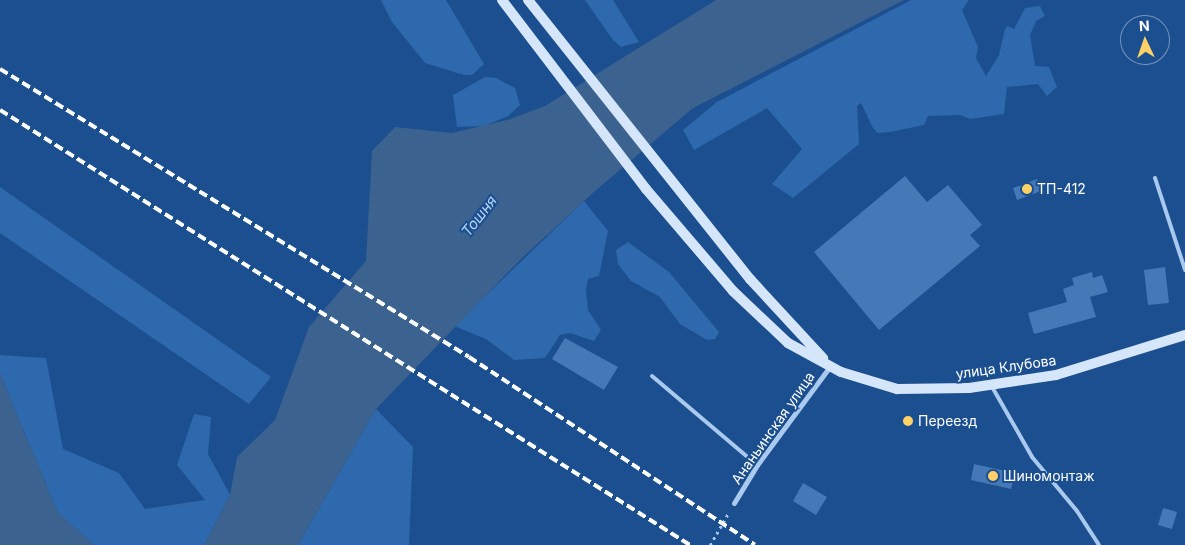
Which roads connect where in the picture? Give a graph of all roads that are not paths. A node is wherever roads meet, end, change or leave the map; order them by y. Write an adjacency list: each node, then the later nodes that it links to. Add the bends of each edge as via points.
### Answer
1 (502, 0): 6 (main road, улица Клубова, via 646,189 761,320 788,343)
2 (528, 0): 6 (main road, via 562,38 761,293)
3 (1155, 178): 4 (lane)
4 (1185, 270)
5 (1185, 335): 8 (main road, улица Клубова, via 1072,371)
6 (830, 365): 8 (main road, улица Клубова, via 864,381 897,389); 9 (street, Ананьинская улица)
7 (652, 376): 9 (lane)
8 (991, 385): 11 (lane, via 1032,457 1078,511)
9 (756, 465): 10 (street, Ананьинская улица)
10 (734, 503)
11 (1099, 545)

